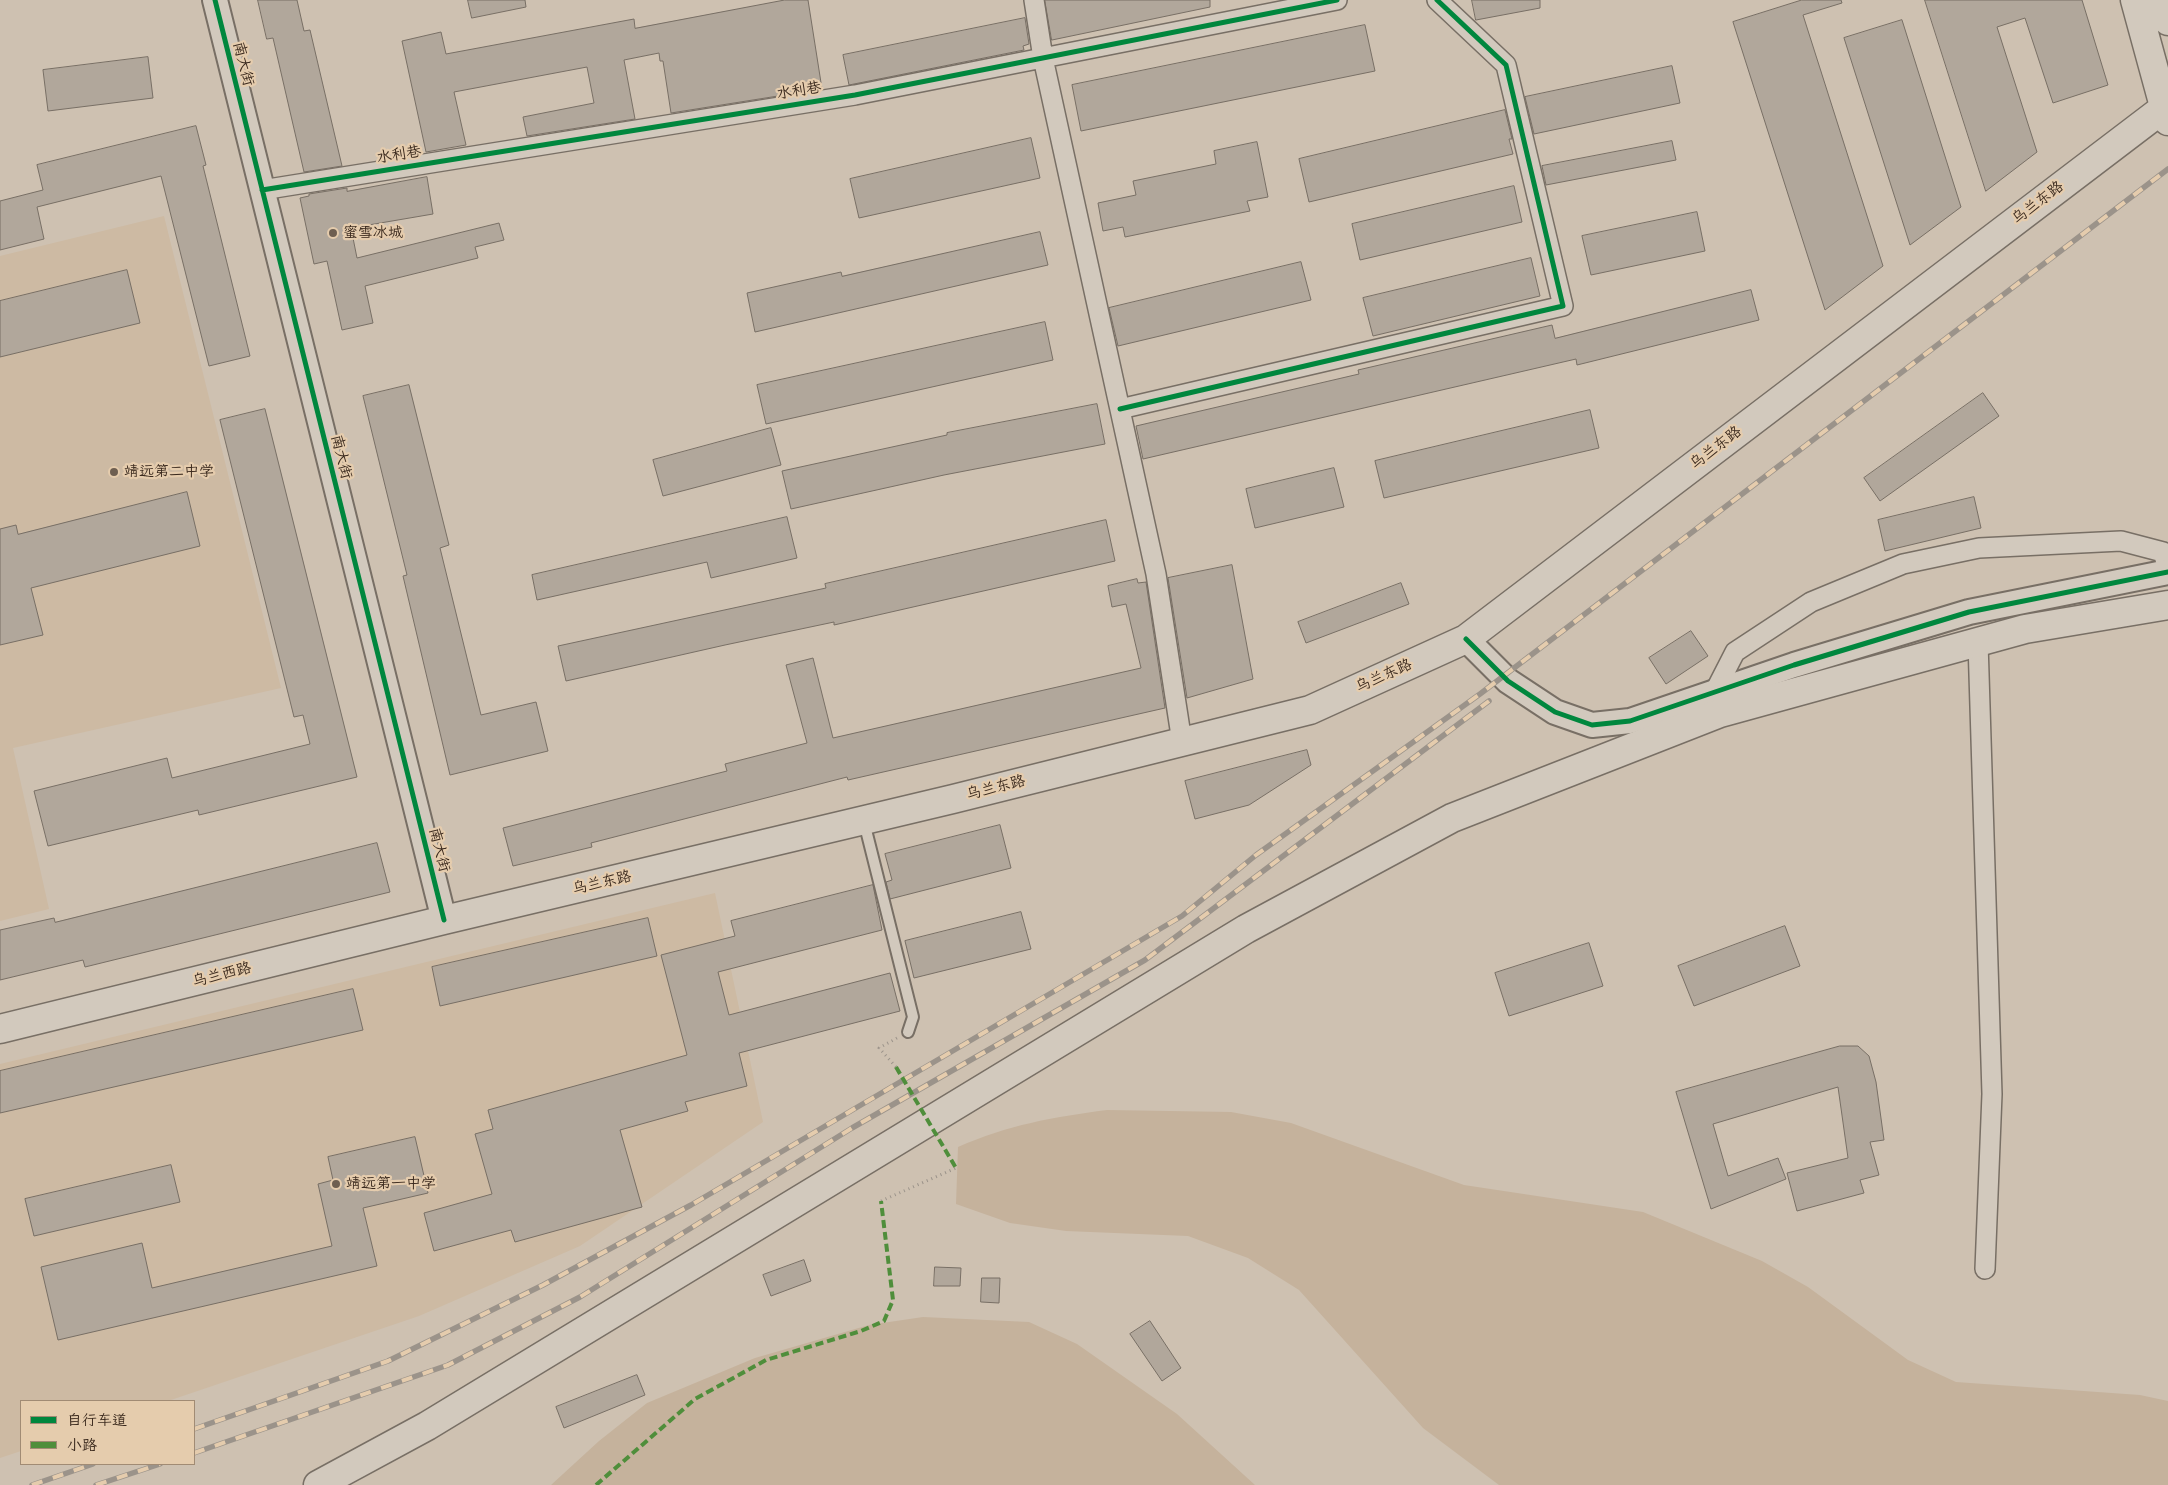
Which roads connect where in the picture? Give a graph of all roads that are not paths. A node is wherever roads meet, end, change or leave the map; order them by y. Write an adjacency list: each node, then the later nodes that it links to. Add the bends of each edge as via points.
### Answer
1 (214, 0): 10 (street, 南大街)
2 (1034, 0): 8 (street)
3 (1337, 0): 8 (street, 水利巷)
4 (1437, 0): 11 (street, via 1506,65 1563,306)
5 (2135, 0): 9 (main road)
6 (2162, 0): 7 (main road)
7 (2168, 21)
8 (1043, 58): 10 (street, 水利巷, via 856,94); 11 (street)
9 (2167, 111): 14 (main road, 乌兰东路)
10 (262, 190): 19 (street, 南大街)
11 (1120, 409): 17 (street, via 1156,574)
12 (2168, 570): 16 (street, via 1969,612); 16 (street, via 2163,552 2121,541 1979,548 1903,564 1811,602 1735,652)
13 (2168, 605): 15 (main road, via 2025,629)
14 (1466, 639): 16 (street, via 1516,686 1555,712 1592,725 1630,721); 17 (main road, 乌兰东路, via 1310,710)
15 (1978, 642): 22 (street, via 1992,1094); 23 (main road, via 1720,713 1452,818 1246,929 427,1426)
16 (1714, 693)
17 (1182, 742): 18 (main road, 乌兰东路)
18 (864, 820): 19 (main road, 乌兰东路); 21 (lane, via 913,1017)
19 (444, 920): 20 (main road, 乌兰西路)
20 (0, 1029)
21 (908, 1032)
22 (1986, 1269)
23 (318, 1485)

